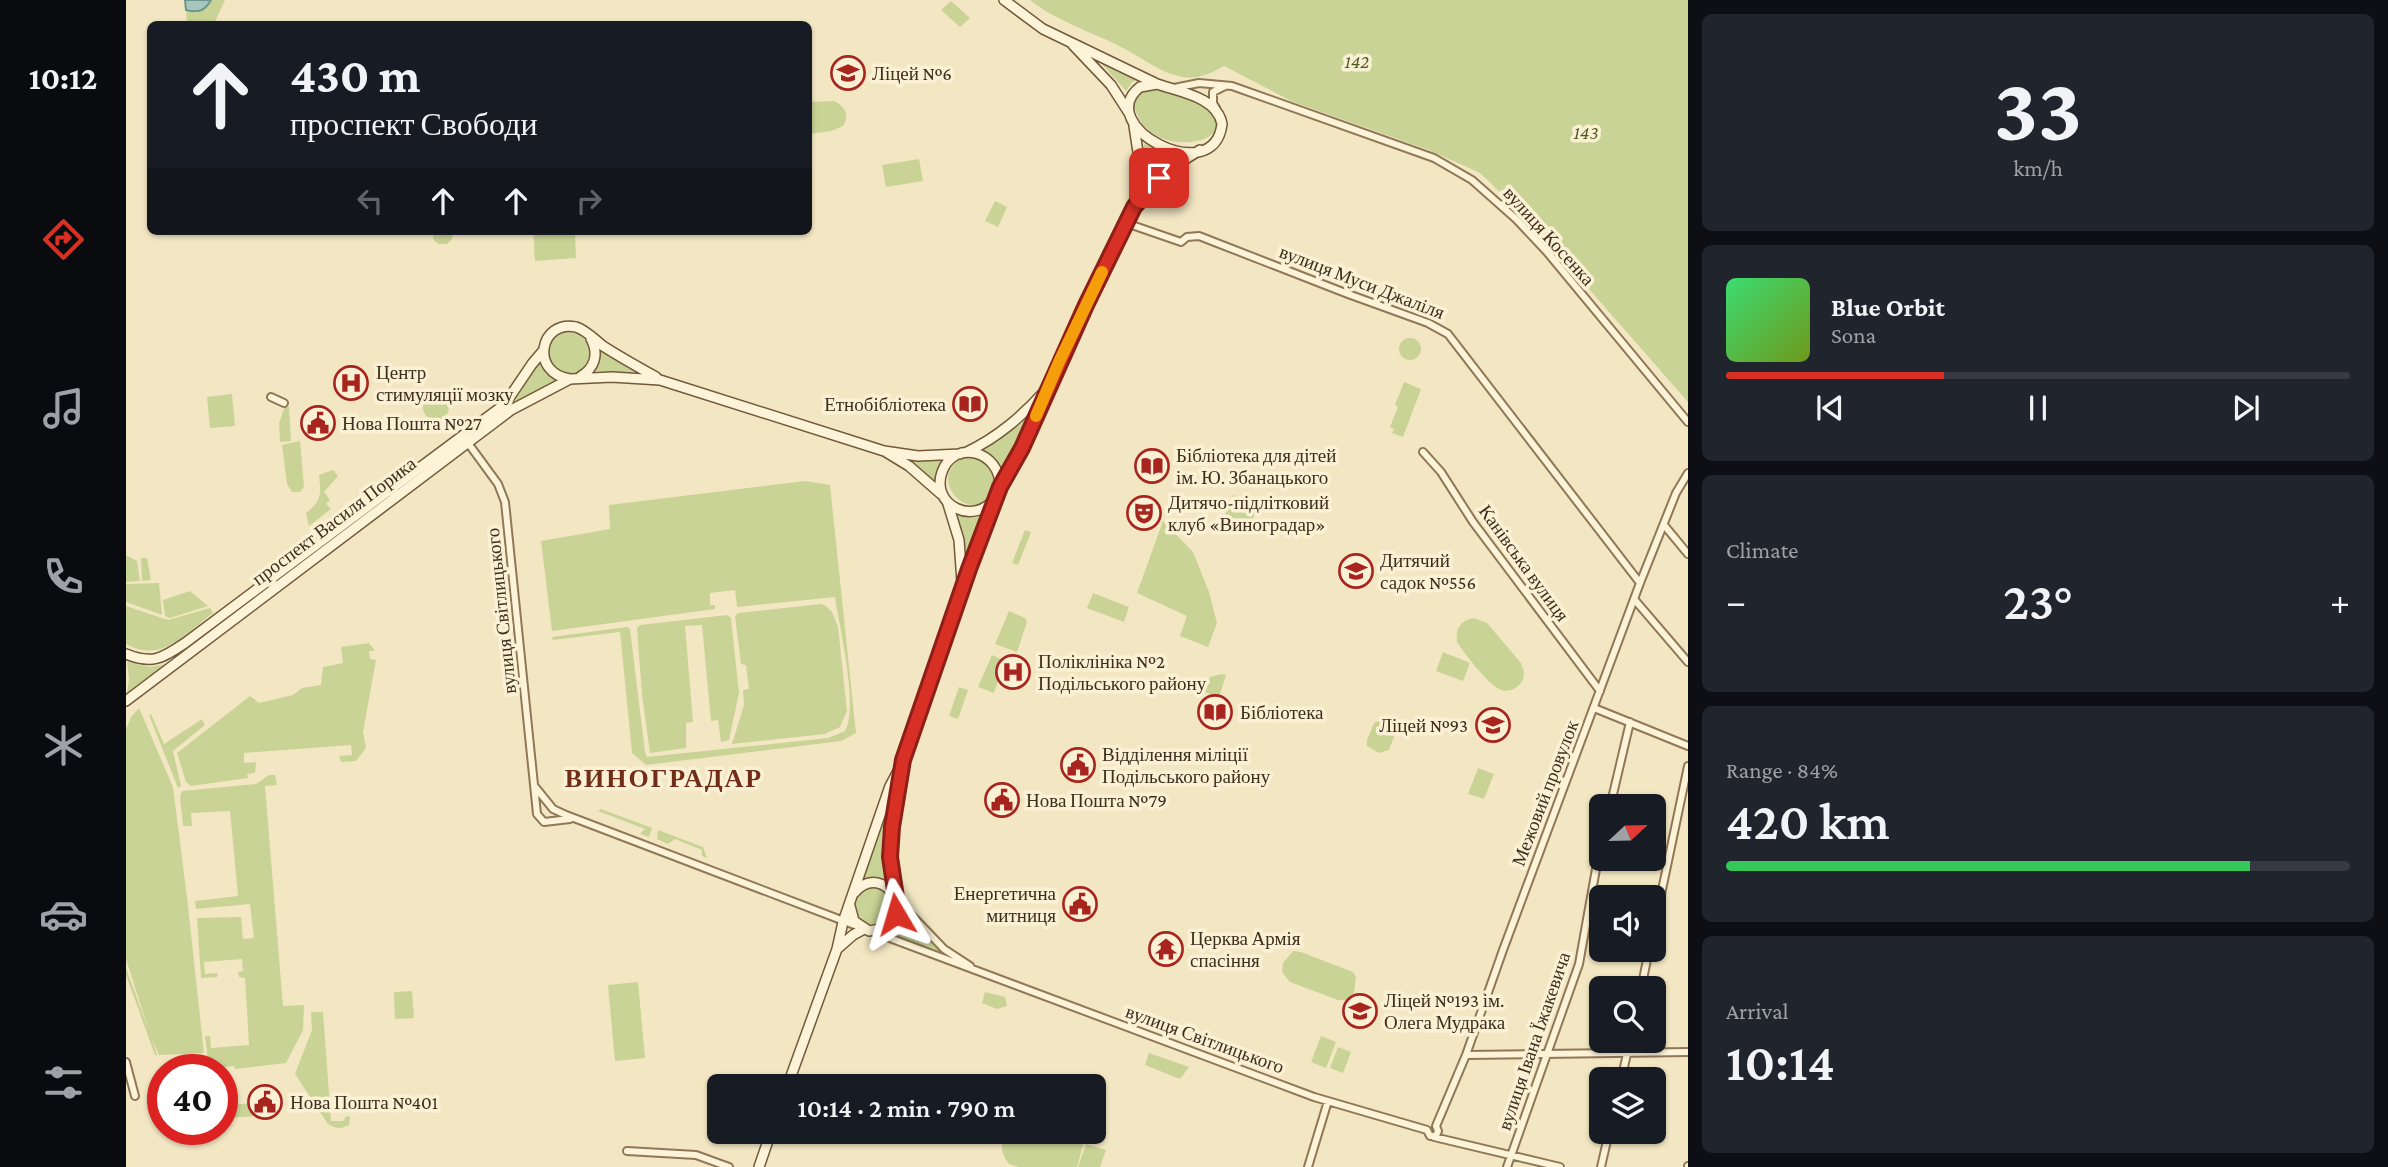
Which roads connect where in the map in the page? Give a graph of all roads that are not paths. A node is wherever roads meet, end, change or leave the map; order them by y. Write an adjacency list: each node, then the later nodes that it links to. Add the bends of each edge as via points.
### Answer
1 (1004, 0): 2 (street)
2 (1073, 45): 3 (street); 7 (street, via 1111,85)
3 (1157, 84): 5 (street); 7 (street, via 1136,90 1129,108)
4 (1227, 85): 5 (street, вулиця Косенка, via 1199,83); 6 (street, via 1213,92); 18 (street, вулиця Косенка, via 1434,158 1472,180 1547,252)
5 (1172, 89): 6 (street)
6 (1216, 108): 8 (street, via 1222,124 1220,135)
7 (1132, 119): 8 (street, via 1138,130 1160,146); 9 (street, via 1140,165)
8 (1200, 150): 9 (street, via 1170,167)
9 (1134, 207): 10 (street)
10 (1126, 223): 15 (street); 29 (street, вулиця Муси Джаліля, via 1181,242 1199,236 1443,331)
11 (588, 334): 12 (street, проспект Василя Порика, via 574,327 557,330); 13 (street, via 595,358 592,366); 14 (street, проспект Василя Порика)
12 (543, 351): 13 (street, via 548,367 562,378); 32 (street, проспект Василя Порика, via 505,404 185,643 156,659 145,661)
13 (575, 378): 14 (street, проспект Василя Порика); 19 (street, проспект Василя Порика, via 510,410)
14 (660, 380): 20 (street, проспект Василя Порика)
15 (1047, 388): 22 (street, via 1013,423); 24 (street)
16 (271, 397): 17 (street)
17 (284, 403)
18 (1688, 422)
19 (468, 443): 35 (street, проспект Василя Порика); 41 (street, вулиця Світлицького, via 498,484 505,502)
20 (884, 451): 22 (street, проспект Василя Порика, via 918,456); 26 (street, проспект Василя Порика, via 909,466)
21 (1423, 452): 34 (street, Канівська вулиця)
22 (962, 453): 24 (street, via 982,454 991,461); 26 (street, via 943,469 940,486)
23 (1688, 473): 27 (street, Межовий провулок)
24 (1000, 487): 25 (street)
25 (996, 498): 26 (street, via 973,512 962,511); 30 (street)
26 (946, 500): 30 (street, via 960,540)
27 (1664, 525): 28 (street); 29 (street, Межовий провулок)
28 (1688, 554)
29 (1640, 583): 31 (street, Межовий провулок)
30 (962, 591): 39 (street)
31 (1634, 599): 33 (street); 34 (street, Межовий провулок)
32 (126, 654)
33 (1688, 662)
34 (1600, 691): 36 (street, Межовий провулок)
35 (126, 701)
36 (1594, 708): 37 (street); 58 (street, Межовий провулок)
37 (1630, 722): 38 (street); 42 (street)
38 (1688, 746)
39 (903, 760): 49 (street, via 890,857); 50 (street)
40 (1688, 766): 48 (street)
41 (535, 786): 43 (street); 44 (street, вулиця Світлицького)
42 (1613, 794)
43 (552, 807): 44 (street, via 543,805); 45 (street); 46 (street, вулиця Світлицького)
44 (537, 814): 45 (street, via 544,822)
45 (551, 820): 46 (street, вулиця Світлицького)
46 (579, 820): 51 (street, вулиця Світлицького)
47 (1595, 872): 56 (street, вулиця Івана Їжакевича, via 1579,964)
48 (1663, 885)
49 (895, 897): 50 (street, via 883,885 873,883 863,885); 52 (street, via 896,914 891,922); 54 (street, вулиця Світлицького, via 944,949)
50 (851, 899): 51 (street); 52 (street, via 852,917)
51 (843, 922): 52 (street, вулиця Світлицького); 53 (street)
52 (867, 930): 53 (street, via 852,934); 54 (street, вулиця Світлицького)
53 (837, 949): 61 (street)
54 (975, 969): 63 (street, вулиця Світлицького)
55 (1688, 1052): 57 (street)
56 (1548, 1054): 57 (street); 58 (street); 70 (street, вулиця Івана Їжакевича)
57 (1627, 1054): 60 (street)
58 (1466, 1055): 64 (street, Межовий провулок)
59 (126, 1062): 62 (street)
60 (1624, 1067)
61 (792, 1074)
62 (135, 1096)
63 (1328, 1101): 65 (street, вулиця Світлицького); 73 (street)
64 (1436, 1126): 65 (street); 66 (street)
65 (1427, 1130): 66 (street)
66 (1434, 1137): 70 (street)
67 (767, 1144): 72 (street)
68 (1606, 1144): 76 (street)
69 (627, 1151): 71 (street, via 695,1155)
70 (1511, 1156): 74 (street, вулиця Івана Їжакевича); 75 (street)
71 (729, 1167)
72 (759, 1167)
73 (1308, 1167)
74 (1507, 1167)
75 (1560, 1167)
76 (1601, 1167)

